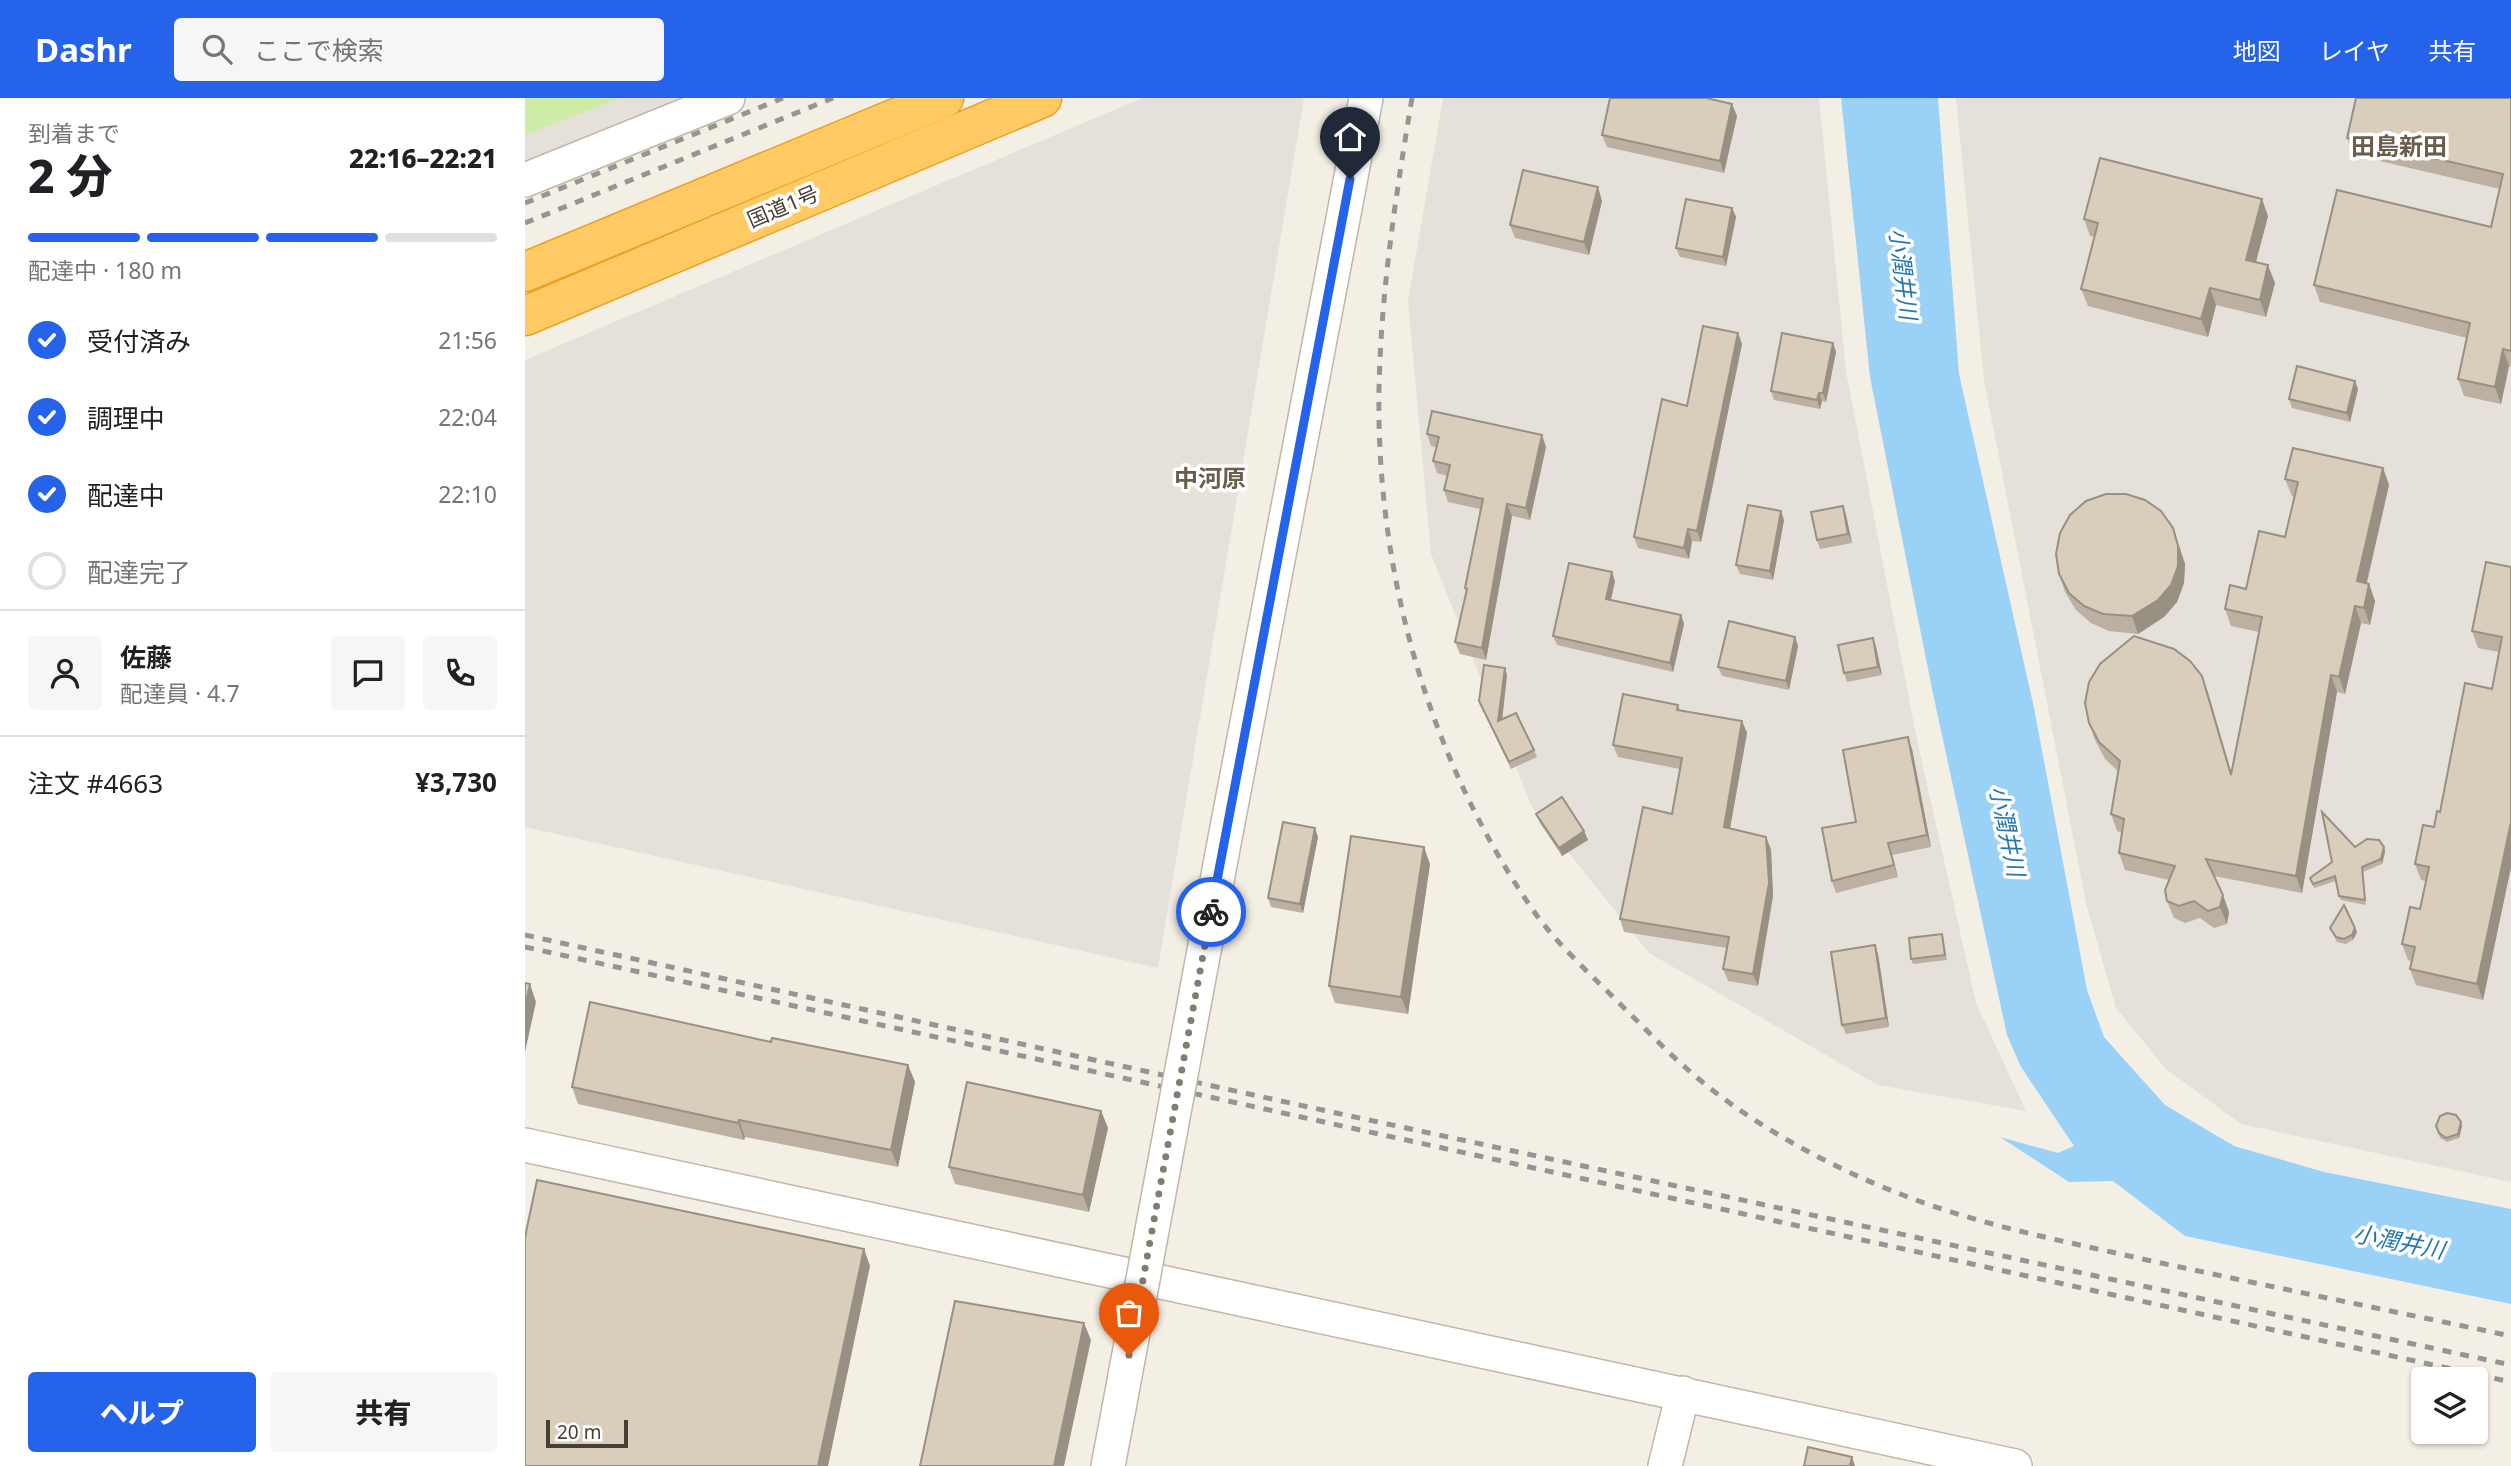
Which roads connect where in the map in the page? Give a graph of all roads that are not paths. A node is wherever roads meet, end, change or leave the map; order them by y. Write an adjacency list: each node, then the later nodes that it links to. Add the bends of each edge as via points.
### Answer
1 (728, 98): 5 (street)
2 (944, 98): 6 (highway, 国道1号)
3 (1042, 98): 7 (highway, 国道1号)
4 (1366, 98): 10 (street, bridge)
5 (525, 180)
6 (525, 272)
7 (525, 316)
8 (525, 1145): 9 (street)
9 (1683, 1393): 11 (street); 12 (street)
10 (1108, 1466)
11 (1665, 1466)
12 (2015, 1466)

